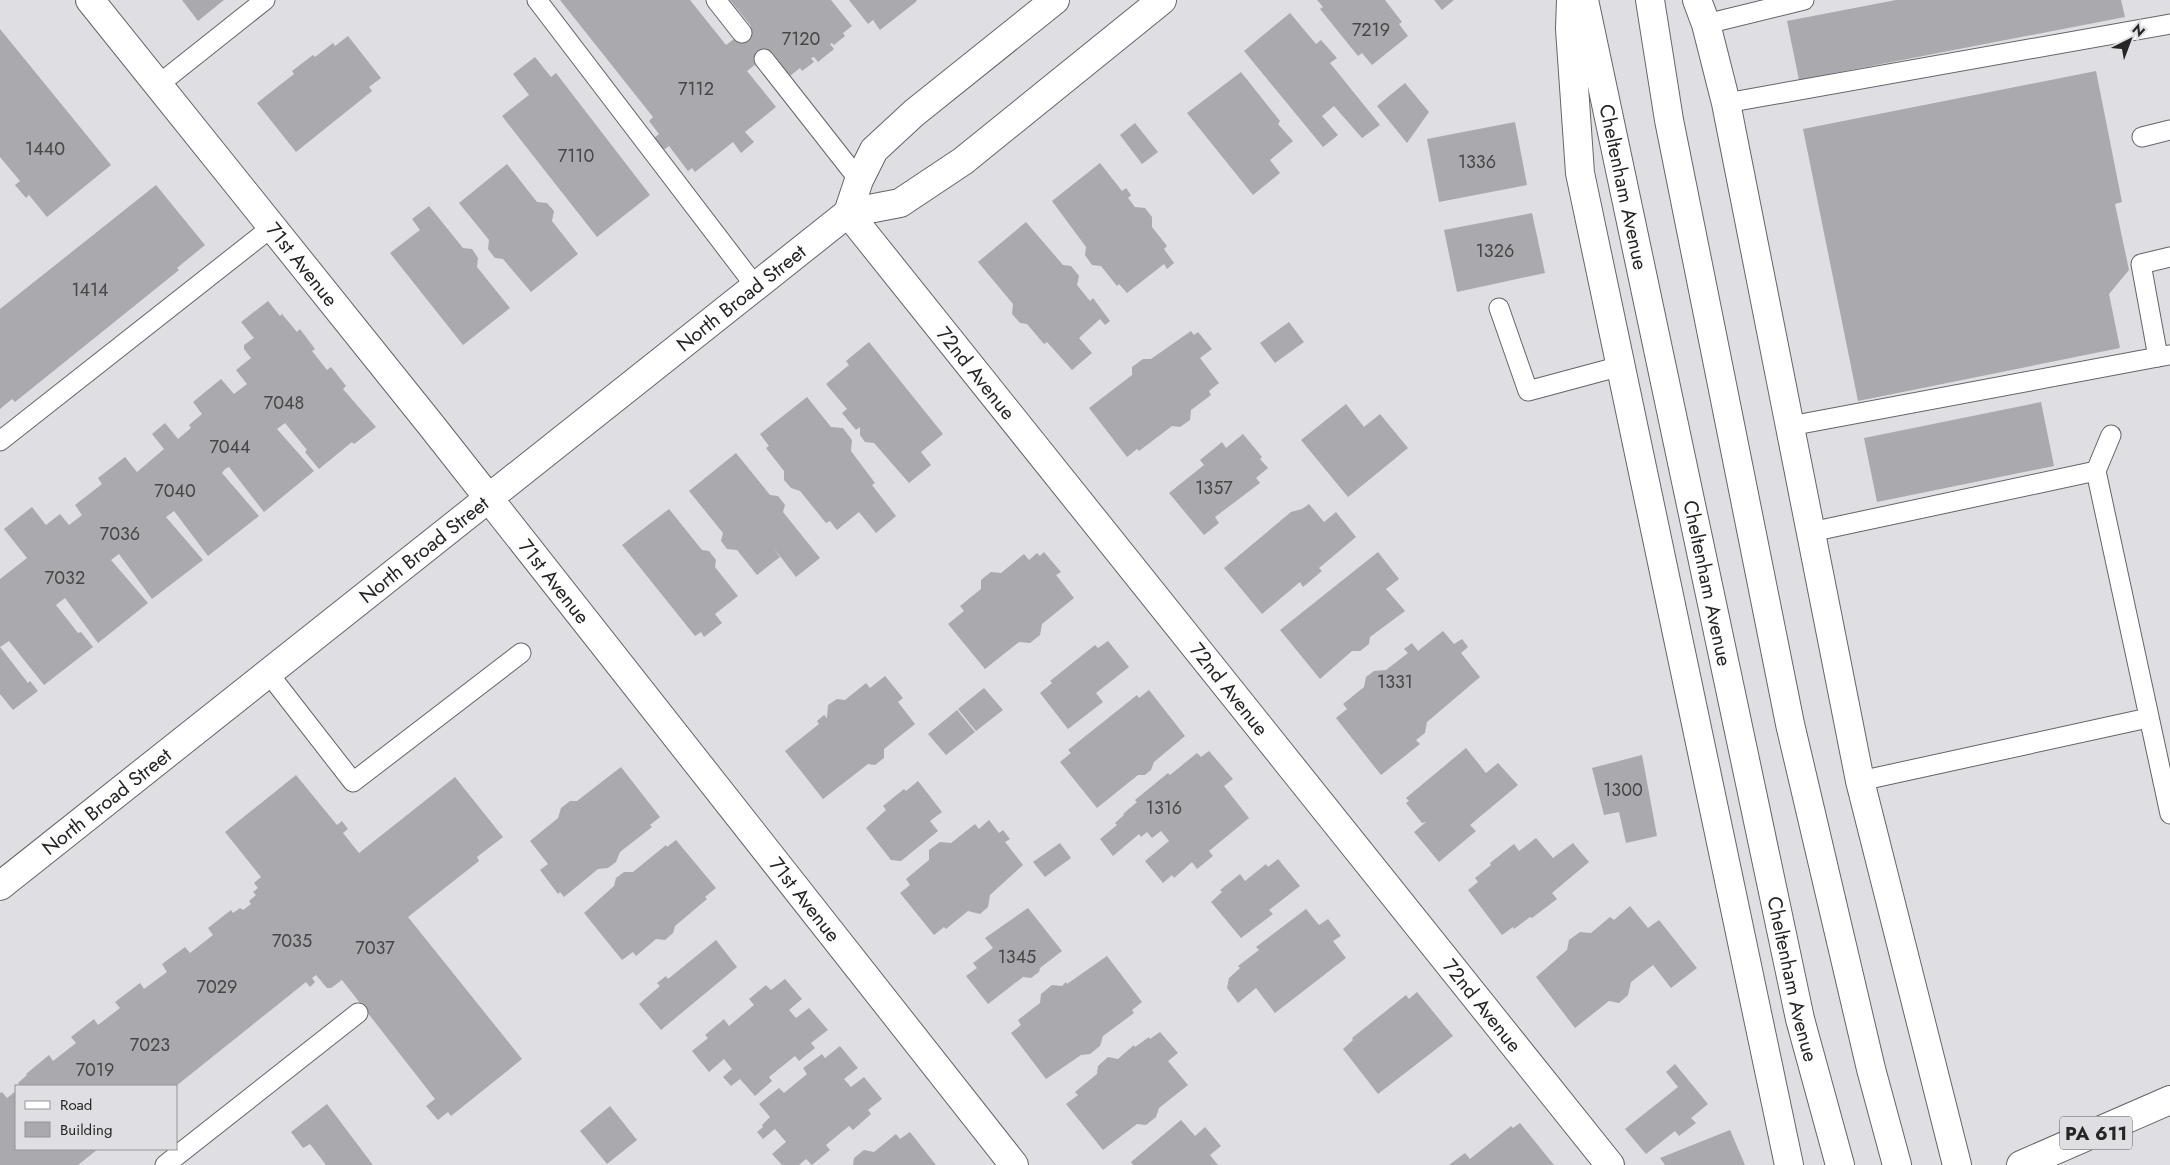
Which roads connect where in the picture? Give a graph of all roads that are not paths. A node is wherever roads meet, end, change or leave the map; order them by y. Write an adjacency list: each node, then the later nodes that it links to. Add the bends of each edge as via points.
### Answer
1 (90, 0): 15 (main road, 71st Avenue)
2 (265, 0): 15 (lane)
3 (537, 0): 23 (lane)
4 (716, 0): 13 (lane)
5 (1055, 0): 19 (main road, via 914,113 874,150)
6 (1162, 0): 20 (main road, North Broad Street, via 963,161 900,203)
7 (1571, 0): 26 (main road, via 1570,29 1580,173)
8 (1584, 0): 45 (main road, Cheltenham Avenue, via 1800,1019)
9 (1650, 0): 46 (main road, via 1671,130 1790,724 1871,1069)
10 (1804, 0): 11 (lane)
11 (1702, 12): 16 (main road)
12 (2170, 24): 16 (lane)
13 (742, 32)
14 (764, 59): 19 (lane)
15 (158, 85): 21 (main road, 71st Avenue)
16 (1726, 103): 27 (main road)
17 (2170, 130): 18 (lane)
18 (2142, 137)
19 (859, 180): 20 (main road)
20 (848, 213): 23 (main road, North Broad Street); 43 (main road, 72nd Avenue)
21 (272, 227): 29 (lane); 31 (main road, 71st Avenue)
22 (2170, 258): 25 (lane, via 2141,264)
23 (756, 287): 31 (main road, North Broad Street)
24 (1499, 308): 26 (lane, via 1528,391)
25 (2164, 356): 27 (lane)
26 (1621, 366): 44 (main road)
27 (1790, 426): 32 (main road)
28 (2111, 435): 30 (lane)
29 (0, 441)
30 (2096, 471): 32 (lane); 35 (lane)
31 (489, 499): 34 (main road, North Broad Street); 42 (main road, 71st Avenue)
32 (1811, 532): 36 (main road)
33 (521, 653): 34 (lane, via 353,782)
34 (269, 674): 38 (main road, North Broad Street)
35 (2148, 718): 36 (lane); 37 (lane)
36 (1860, 781): 47 (main road)
37 (2170, 814)
38 (0, 886)
39 (358, 1013): 41 (lane)
40 (2170, 1100): 48 (main road, PA 611)
41 (165, 1165)
42 (1014, 1165)
43 (1610, 1165)
44 (1789, 1165)
45 (1840, 1165)
46 (1897, 1165)
47 (1957, 1165)
48 (2021, 1165)

